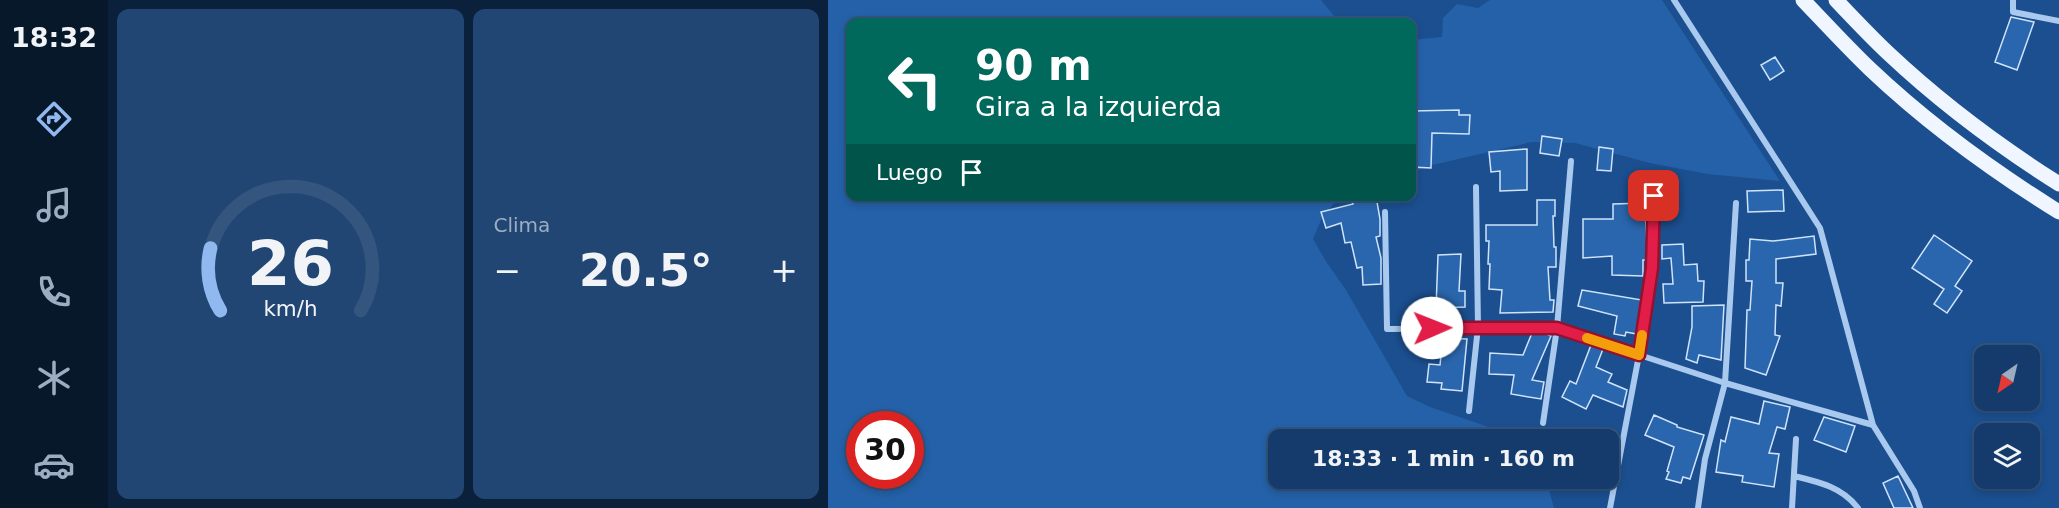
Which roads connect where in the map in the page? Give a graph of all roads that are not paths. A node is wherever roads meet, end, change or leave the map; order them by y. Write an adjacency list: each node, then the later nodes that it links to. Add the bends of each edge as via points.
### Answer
1 (1674, 0): 19 (street, via 1820,228)
2 (1803, 0): 12 (main road, via 1901,96 2021,189)
3 (1836, 0): 7 (main road, via 1916,78)
4 (2013, 0): 5 (street, via 2013,12)
5 (2059, 21)
6 (1571, 161): 14 (street)
7 (2059, 184)
8 (1476, 187): 13 (street)
9 (1654, 196): 15 (street, via 1652,268)
10 (1736, 203): 16 (street)
11 (1385, 212): 13 (street, via 1387,328)
12 (2059, 212)
13 (1478, 327): 14 (street); 17 (street)
14 (1557, 328): 15 (street); 18 (street)
15 (1639, 355): 16 (street); 22 (street)
16 (1725, 383): 19 (street); 23 (street, via 1705,459)
17 (1469, 411)
18 (1543, 423)
19 (1873, 424): 26 (street, via 1914,491)
20 (1796, 440): 21 (street)
21 (1794, 476): 24 (street); 25 (street, via 1827,484 1850,498)
22 (1610, 508)
23 (1698, 508)
24 (1792, 508)
25 (1858, 508)
26 (1920, 508)

